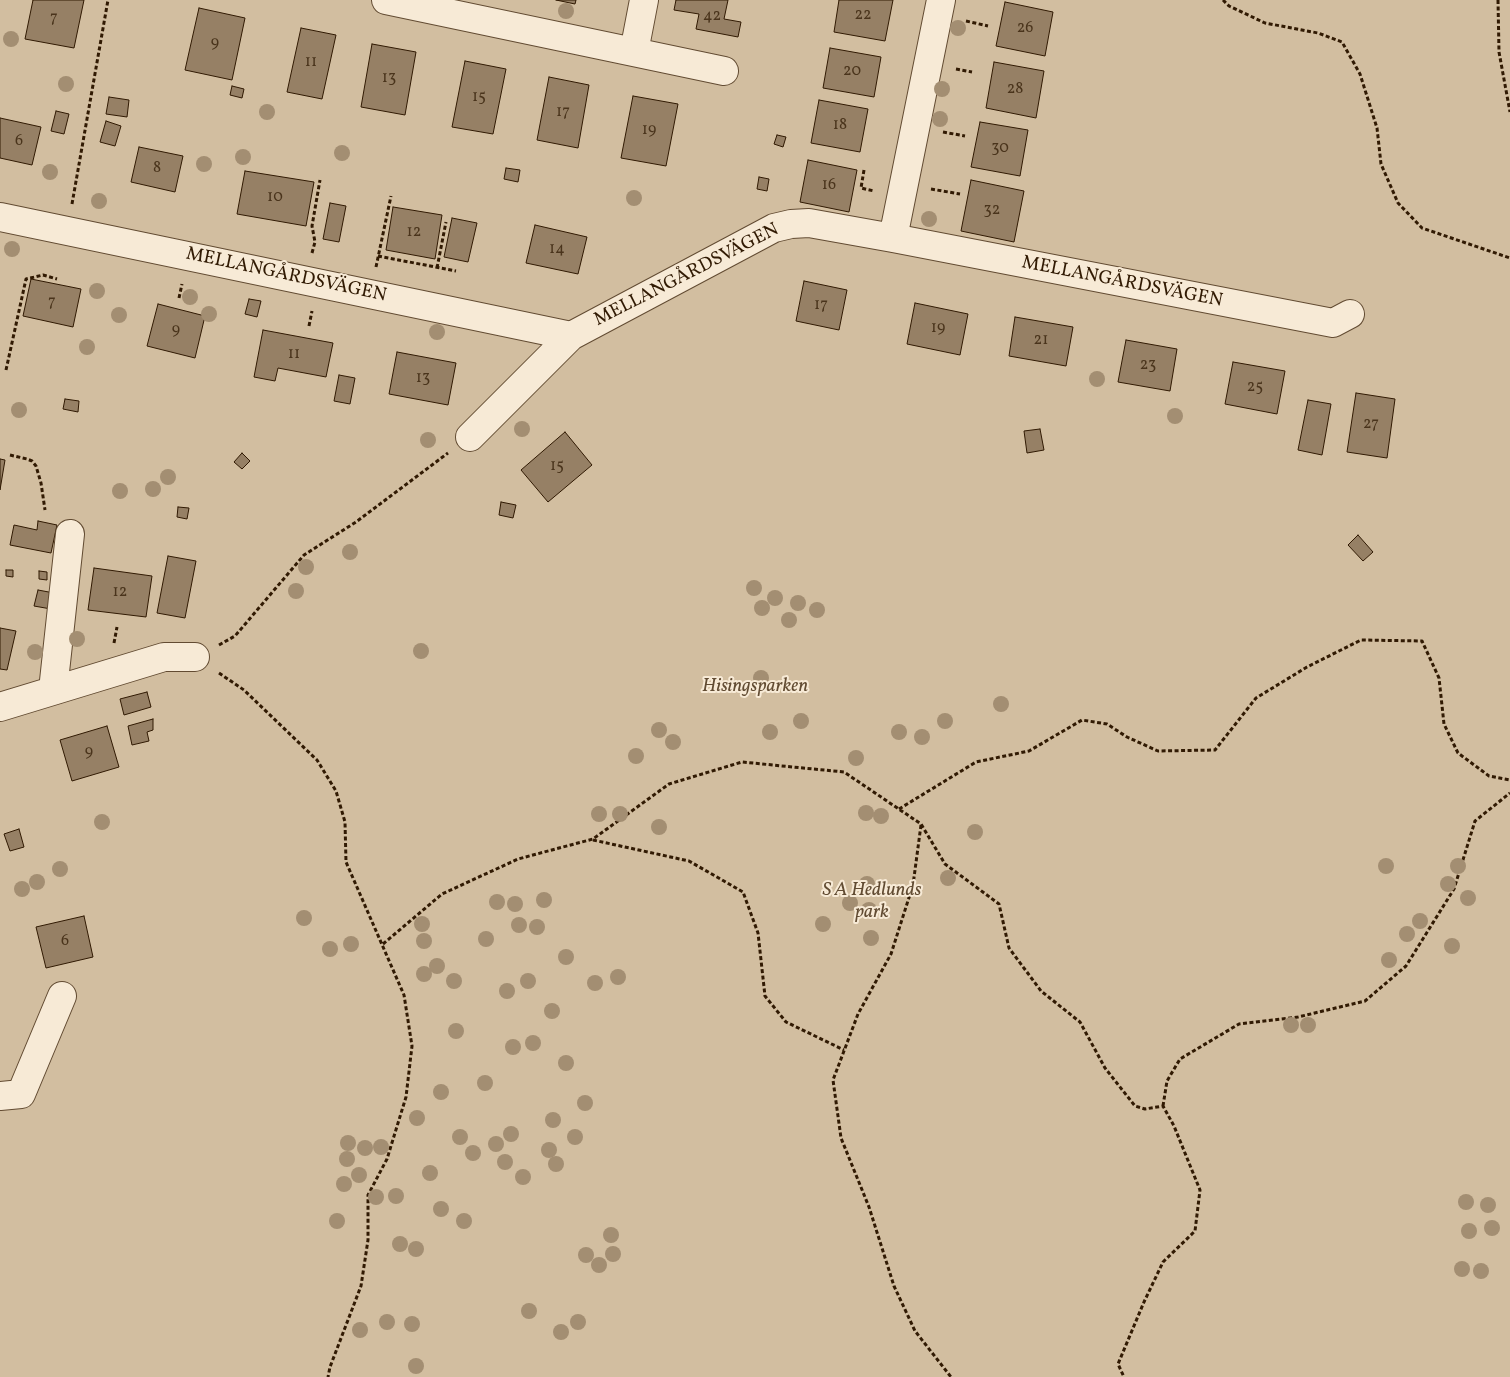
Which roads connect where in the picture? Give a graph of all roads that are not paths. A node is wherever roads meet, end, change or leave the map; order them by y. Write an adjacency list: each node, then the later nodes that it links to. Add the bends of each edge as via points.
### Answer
1 (386, 0): 4 (street)
2 (644, 0): 4 (street)
3 (941, 0): 7 (street)
4 (634, 52): 5 (street)
5 (724, 71)
6 (0, 217): 9 (street, MELLANGÅRDSVÄGEN)
7 (893, 238): 8 (street, MELLANGÅRDSVÄGEN, via 1333,323); 9 (street, MELLANGÅRDSVÄGEN, via 809,223 774,228)
8 (1350, 314)
9 (571, 336): 10 (street, MELLANGÅRDSVÄGEN)
10 (470, 437)
11 (70, 534): 13 (street)
12 (194, 657): 13 (street, via 164,657)
13 (53, 690): 14 (street)
14 (0, 707)
15 (62, 996): 16 (street, via 21,1094)
16 (0, 1096)

